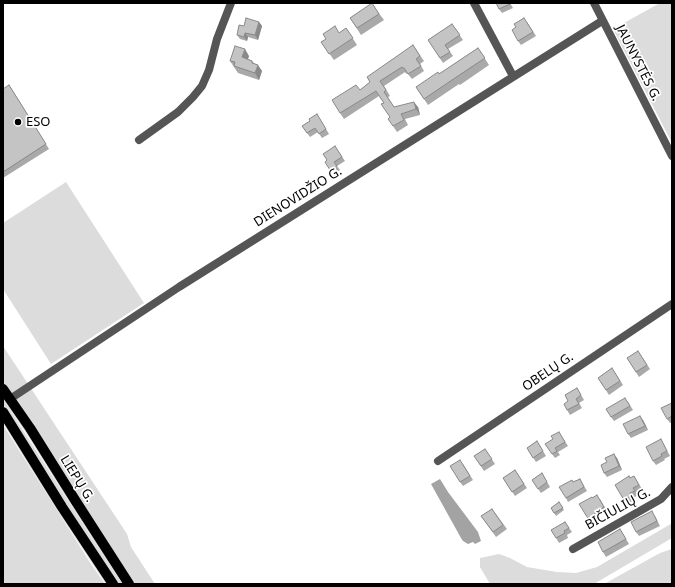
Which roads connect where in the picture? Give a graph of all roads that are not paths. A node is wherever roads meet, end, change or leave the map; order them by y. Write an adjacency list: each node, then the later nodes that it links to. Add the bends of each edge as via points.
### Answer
1 (231, 3): 6 (street, via 202,86 178,112)
2 (474, 3): 5 (street)
3 (594, 3): 4 (street, JAUNYSTĖS G.)
4 (602, 21): 5 (street, DIENOVIDŽIO G.); 7 (street, JAUNYSTĖS G.)
5 (513, 76): 10 (street, DIENOVIDŽIO G., via 179,287)
6 (139, 140)
7 (672, 156)
8 (672, 304): 12 (street, OBELŲ G.)
9 (3, 389): 10 (main road, LIEPŲ G.)
10 (10, 399): 16 (main road, LIEPŲ G.)
11 (3, 412): 15 (main road, LIEPŲ G.)
12 (438, 460)
13 (672, 486): 14 (street, BIČIULIŲ G., via 661,499)
14 (573, 548)
15 (113, 584)
16 (129, 584)

